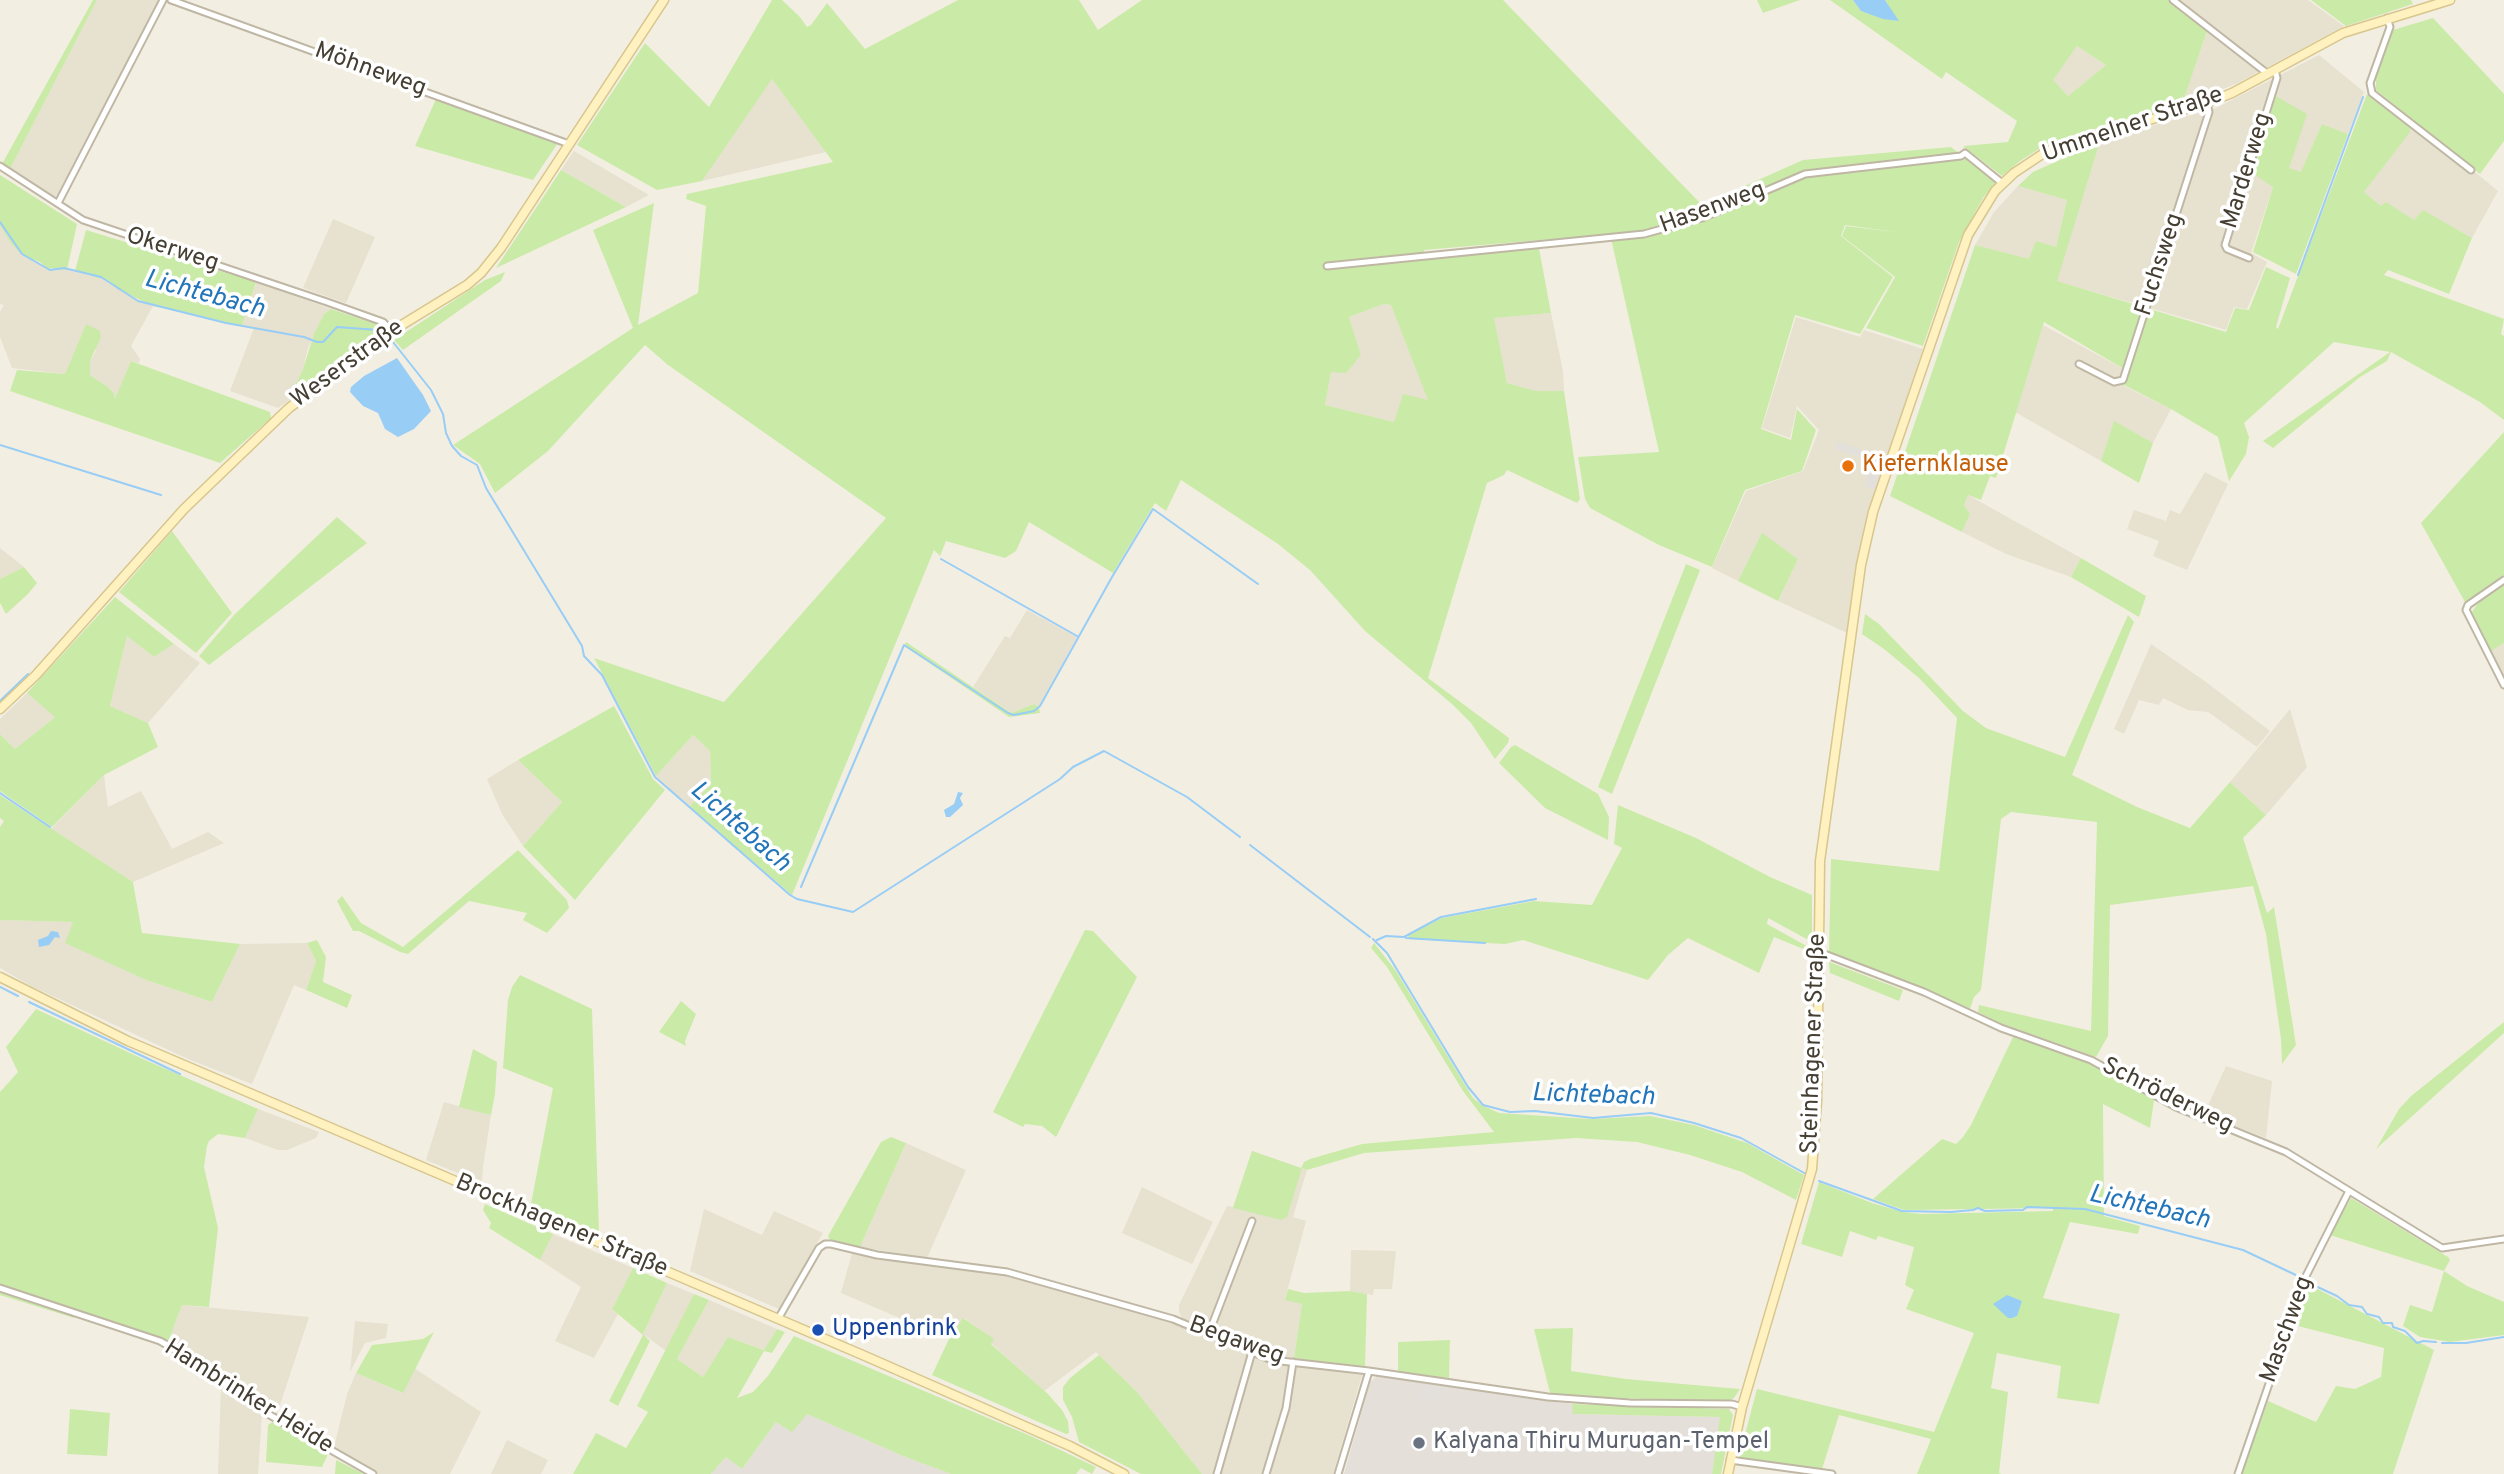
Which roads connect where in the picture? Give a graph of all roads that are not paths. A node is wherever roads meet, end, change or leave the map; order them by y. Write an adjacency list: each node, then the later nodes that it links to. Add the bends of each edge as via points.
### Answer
1 (163, 0): 13 (street)
2 (171, 0): 9 (street, Möhneweg)
3 (664, 0): 9 (main road, Weserstraße)
4 (2174, 0): 7 (street)
5 (2450, 0): 6 (main road, Ummelner Straße)
6 (2387, 18): 7 (main road, Ummelner Straße, via 2343,33); 11 (street, via 2390,27 2370,83 2372,93)
7 (2272, 72): 8 (main road, Ummelner Straße); 14 (street, Marderweg, via 2277,78 2225,245)
8 (2207, 103): 12 (main road, Ummelner Straße, via 2074,142 2031,161); 17 (street, Fuchsweg, via 2209,113 2126,376 2118,383)
9 (569, 144): 16 (main road, Weserstraße, via 481,273)
10 (0, 166): 13 (street, Okerweg)
11 (2471, 170)
12 (2002, 183): 15 (street, Hasenweg, via 1965,153 1805,174 1702,218 1644,234); 19 (main road, Ummelner Straße, via 1983,207 1955,267 1873,512)
13 (58, 203): 16 (street, Okerweg, via 83,220 383,322)
14 (2249, 258)
15 (1327, 266)
16 (392, 331): 21 (main road, Weserstraße, via 289,408 210,483)
17 (2080, 364)
18 (2504, 580): 20 (street, via 2466,610)
19 (1856, 606): 22 (main road, Steinhagener Straße, via 1820,861)
20 (2504, 685)
21 (0, 709)
22 (1819, 952): 24 (street, Schröderweg, via 2091,1060 2176,1107 2286,1152); 33 (main road, Steinhagener Straße, via 1818,1101 1811,1169)
23 (0, 977): 28 (main road, Brockhagener Straße, via 128,1041)
24 (2349, 1191): 26 (street, Schröderweg, via 2442,1248); 42 (street, Maschweg, via 2306,1276)
25 (1252, 1221): 29 (street)
26 (2504, 1238)
27 (0, 1288): 35 (street, Hambrinker Heide, via 160,1342)
28 (778, 1319): 29 (street, Begaweg, via 819,1248 831,1244 877,1255 1007,1272 1172,1318); 36 (main road, Brockhagener Straße)
29 (1209, 1333): 30 (street, Begaweg)
30 (1252, 1352): 31 (street, Begaweg); 37 (street)
31 (1293, 1362): 32 (street, Begaweg); 38 (street, via 1286,1408)
32 (1369, 1371): 33 (street, Begaweg, via 1548,1397); 39 (street)
33 (1742, 1407): 34 (main road, Steinhagener Straße)
34 (1730, 1460): 40 (main road, Steinhagener Straße); 41 (street)
35 (373, 1474)
36 (1124, 1474)
37 (1217, 1474)
38 (1266, 1474)
39 (1338, 1474)
40 (1728, 1474)
41 (1832, 1474)
42 (2238, 1474)

